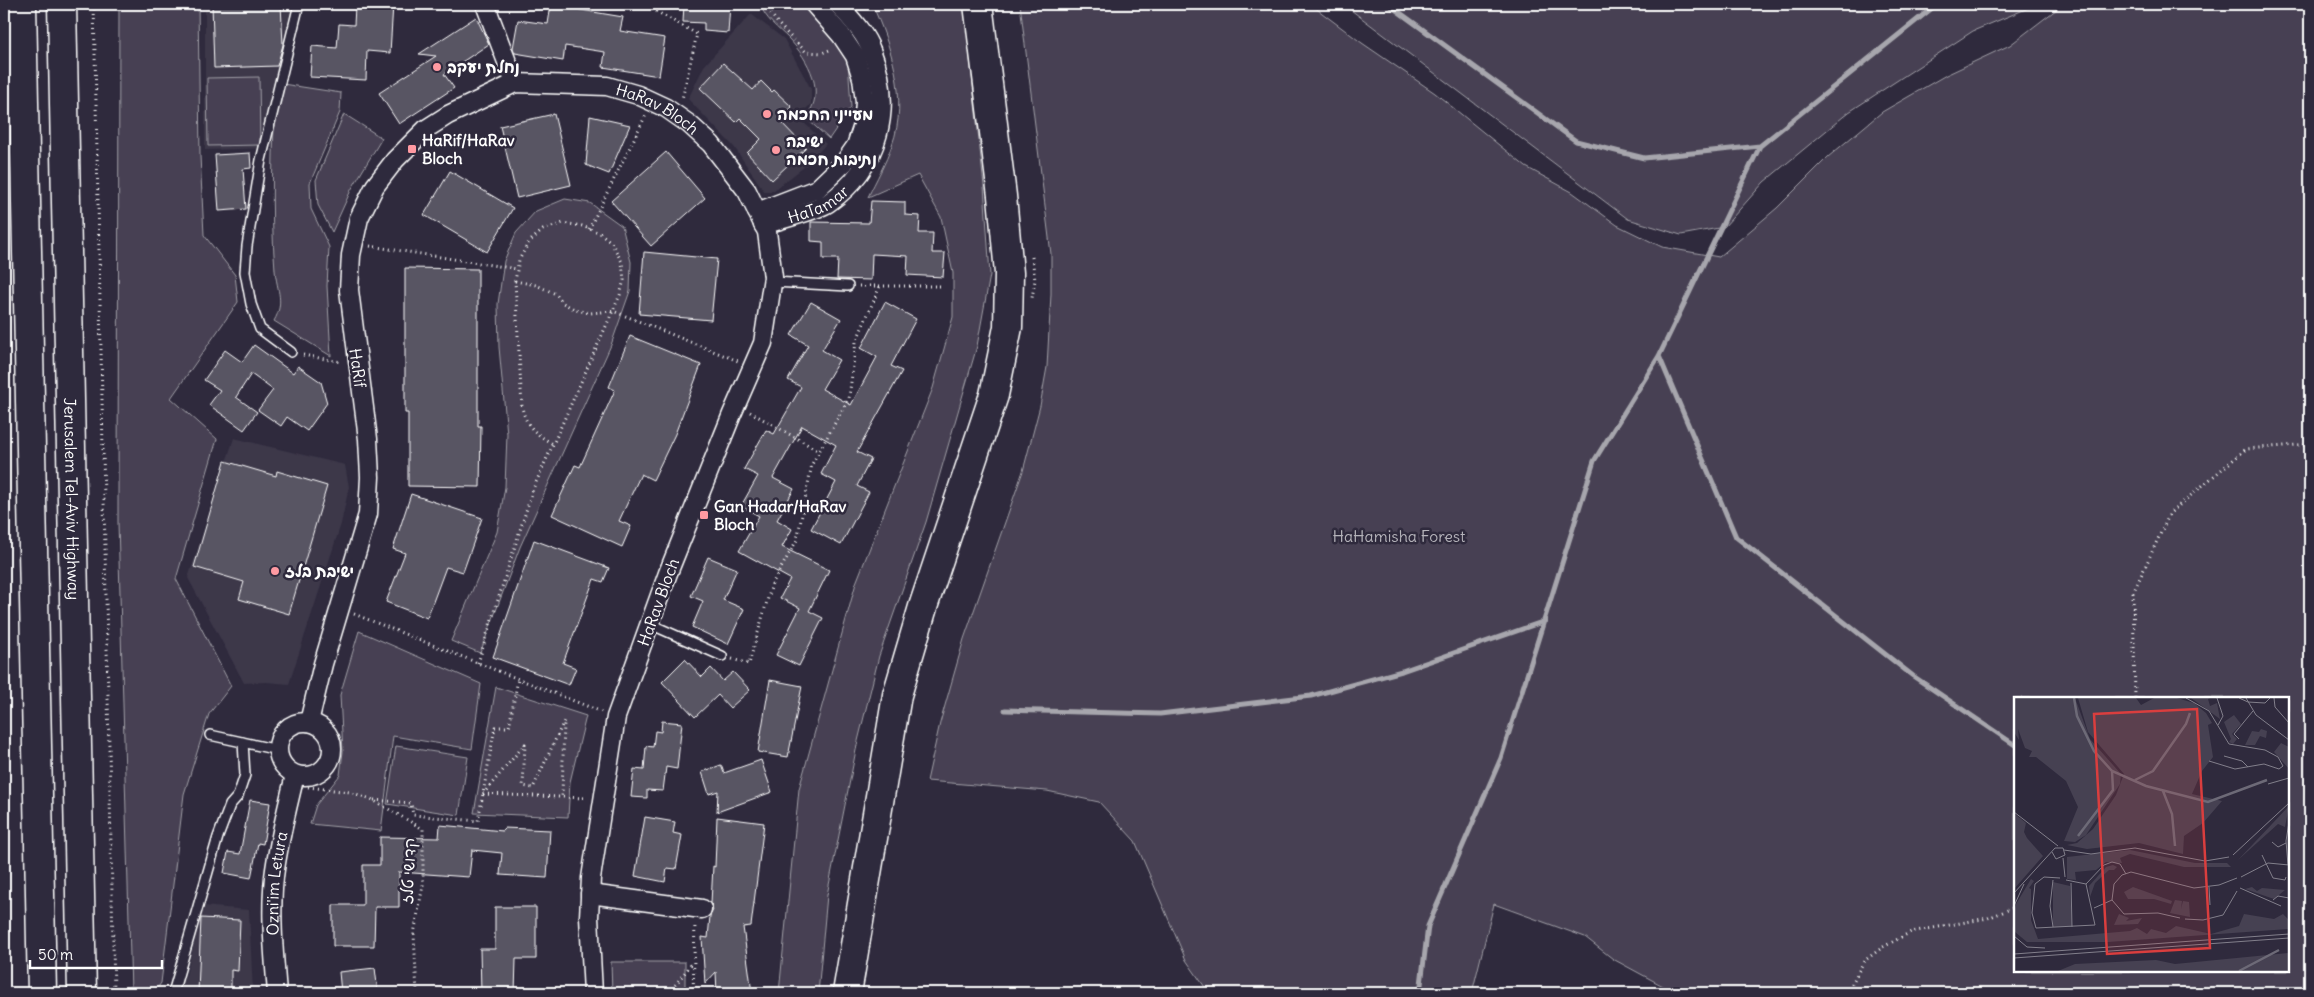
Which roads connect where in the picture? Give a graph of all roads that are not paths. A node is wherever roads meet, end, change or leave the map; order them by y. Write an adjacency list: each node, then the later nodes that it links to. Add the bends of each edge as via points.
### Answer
1 (22, 4): 24 (main road)
2 (62, 4): 10 (main road, Jerusalem Tel-Aviv Highway)
3 (68, 4): 10 (main road)
4 (299, 4): 14 (lane, via 261,160 245,272 260,329)
5 (485, 4): 9 (street)
6 (814, 4): 11 (street, HaTamar, via 855,56 865,102 863,125 856,146 844,163 817,189)
7 (838, 4): 11 (street, HaTamar, via 871,48 879,74 881,128 858,175 827,203)
8 (978, 4): 29 (main road, via 1005,223 1008,327 994,395 897,695)
9 (515, 83): 11 (street, HaRav Bloch, via 607,86 638,94 653,102 678,116 711,144 747,191); 17 (street, HaRif, via 426,129 375,186 359,218 353,243 349,290 368,439 368,514)
10 (65, 131): 25 (main road, Jerusalem Tel-Aviv Highway)
11 (760, 219): 12 (street, HaRav Bloch, via 768,232)
12 (772, 282): 13 (lane); 15 (street, HaRav Bloch, via 764,343 736,405)
13 (848, 286)
14 (290, 352)
15 (650, 624): 16 (lane); 22 (street, HaRav Bloch, via 616,717)
16 (722, 656)
17 (308, 722): 20 (street, via 290,726 283,733); 21 (street, via 325,730 330,738 332,757 314,775)
18 (210, 735): 19 (lane)
19 (243, 742): 20 (lane); 26 (lane, via 245,774 218,837)
20 (278, 750): 21 (street, via 280,760)
21 (294, 780): 27 (street, Ozni'im Letura, via 274,878 273,943)
22 (590, 894): 23 (street); 28 (street, HaRav Bloch)
23 (699, 909)
24 (42, 993)
25 (82, 993)
26 (173, 993)
27 (277, 993)
28 (593, 993)
29 (847, 993)

